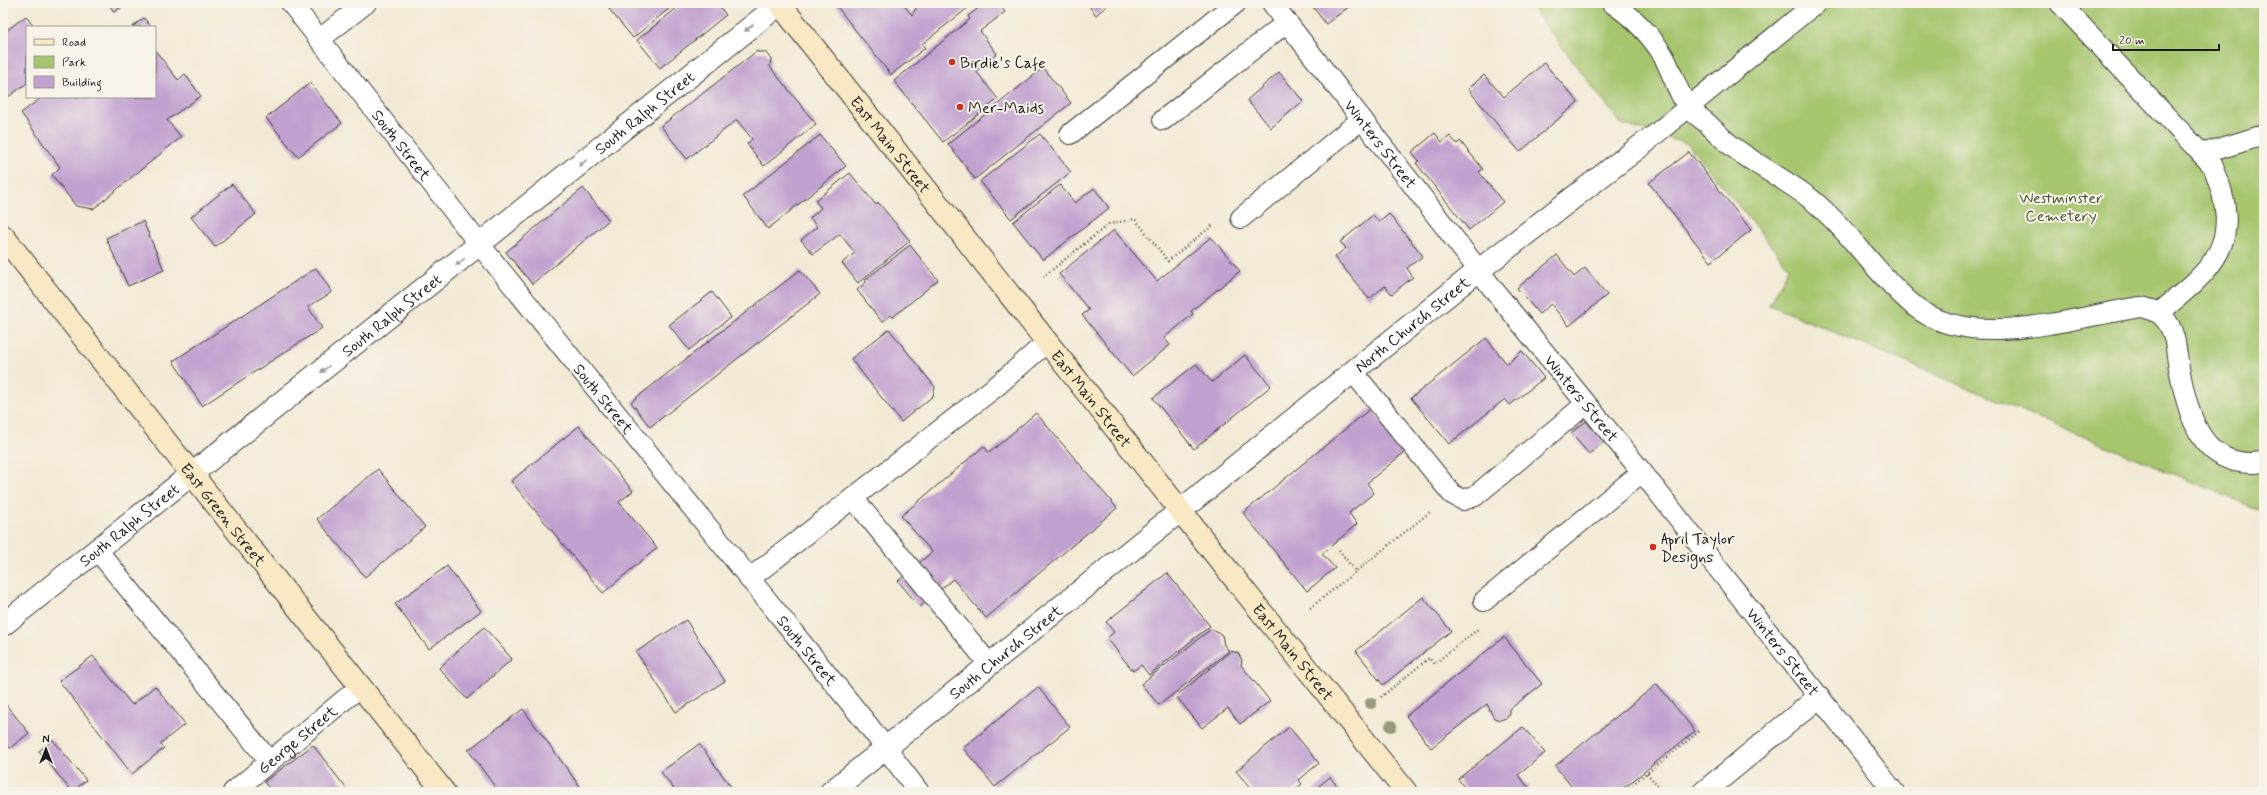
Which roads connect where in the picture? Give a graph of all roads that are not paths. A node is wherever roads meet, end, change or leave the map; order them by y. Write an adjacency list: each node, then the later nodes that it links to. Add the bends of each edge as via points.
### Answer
1 (291, 3): 10 (lane, South Street)
2 (366, 3): 10 (lane)
3 (780, 3): 20 (street, South Ralph Street, one-way to 20); 23 (main road, East Main Street)
4 (1236, 3): 14 (lane)
5 (1272, 3): 9 (lane, Winters Street)
6 (1612, 3): 11 (lane, via 1647,32 1663,55)
7 (1816, 3): 11 (lane)
8 (2060, 3): 17 (lane)
9 (1287, 22): 12 (lane, Winters Street); 13 (lane)
10 (320, 39): 20 (lane, South Street)
11 (1688, 107): 16 (lane); 22 (lane, via 1733,147 1784,179 1812,201 1852,237 1885,278 1914,306 1940,321 1967,328 1996,328 2039,325 2141,307)
12 (1362, 119): 18 (lane); 21 (lane, Winters Street)
13 (1163, 120)
14 (1070, 134)
15 (2264, 135): 17 (lane)
16 (1647, 141): 21 (street, North Church Street)
17 (2202, 154): 22 (lane, via 2213,166 2225,203 2227,221 2223,242 2200,278)
18 (1241, 218)
19 (3, 236): 28 (main road, East Green Street)
20 (480, 246): 28 (street, South Ralph Street, one-way to 28); 32 (lane, South Street)
21 (1479, 270): 24 (street, North Church Street); 25 (lane, Winters Street)
22 (2159, 313): 26 (lane, via 2165,318 2172,332 2187,407 2200,434 2214,452 2230,461 2250,464)
23 (1047, 342): 29 (lane, via 999,384); 30 (main road, East Main Street)
24 (1353, 372): 25 (lane, via 1452,494 1463,500 1475,496); 30 (street, North Church Street)
25 (1586, 404): 27 (lane, Winters Street)
26 (2264, 462)
27 (1642, 472): 33 (lane); 37 (lane, Winters Street)
28 (193, 473): 31 (street, South Ralph Street); 36 (main road, East Green Street)
29 (852, 498): 32 (lane); 35 (lane)
30 (1180, 510): 35 (street, South Church Street); 44 (main road, East Main Street)
31 (98, 551): 34 (street, South Ralph Street); 39 (lane)
32 (749, 579): 38 (lane, South Street)
33 (1484, 601)
34 (3, 625)
35 (989, 664): 38 (street, South Church Street)
36 (361, 686): 39 (lane, George Street); 41 (main road, East Green Street)
37 (1819, 697): 45 (street); 46 (lane, Winters Street)
38 (885, 748): 42 (street, South Church Street); 43 (lane, South Street)
39 (270, 762): 40 (lane, George Street)
40 (233, 792)
41 (444, 792)
42 (831, 792)
43 (919, 792)
44 (1406, 792)
45 (1704, 792)
46 (1894, 792)

